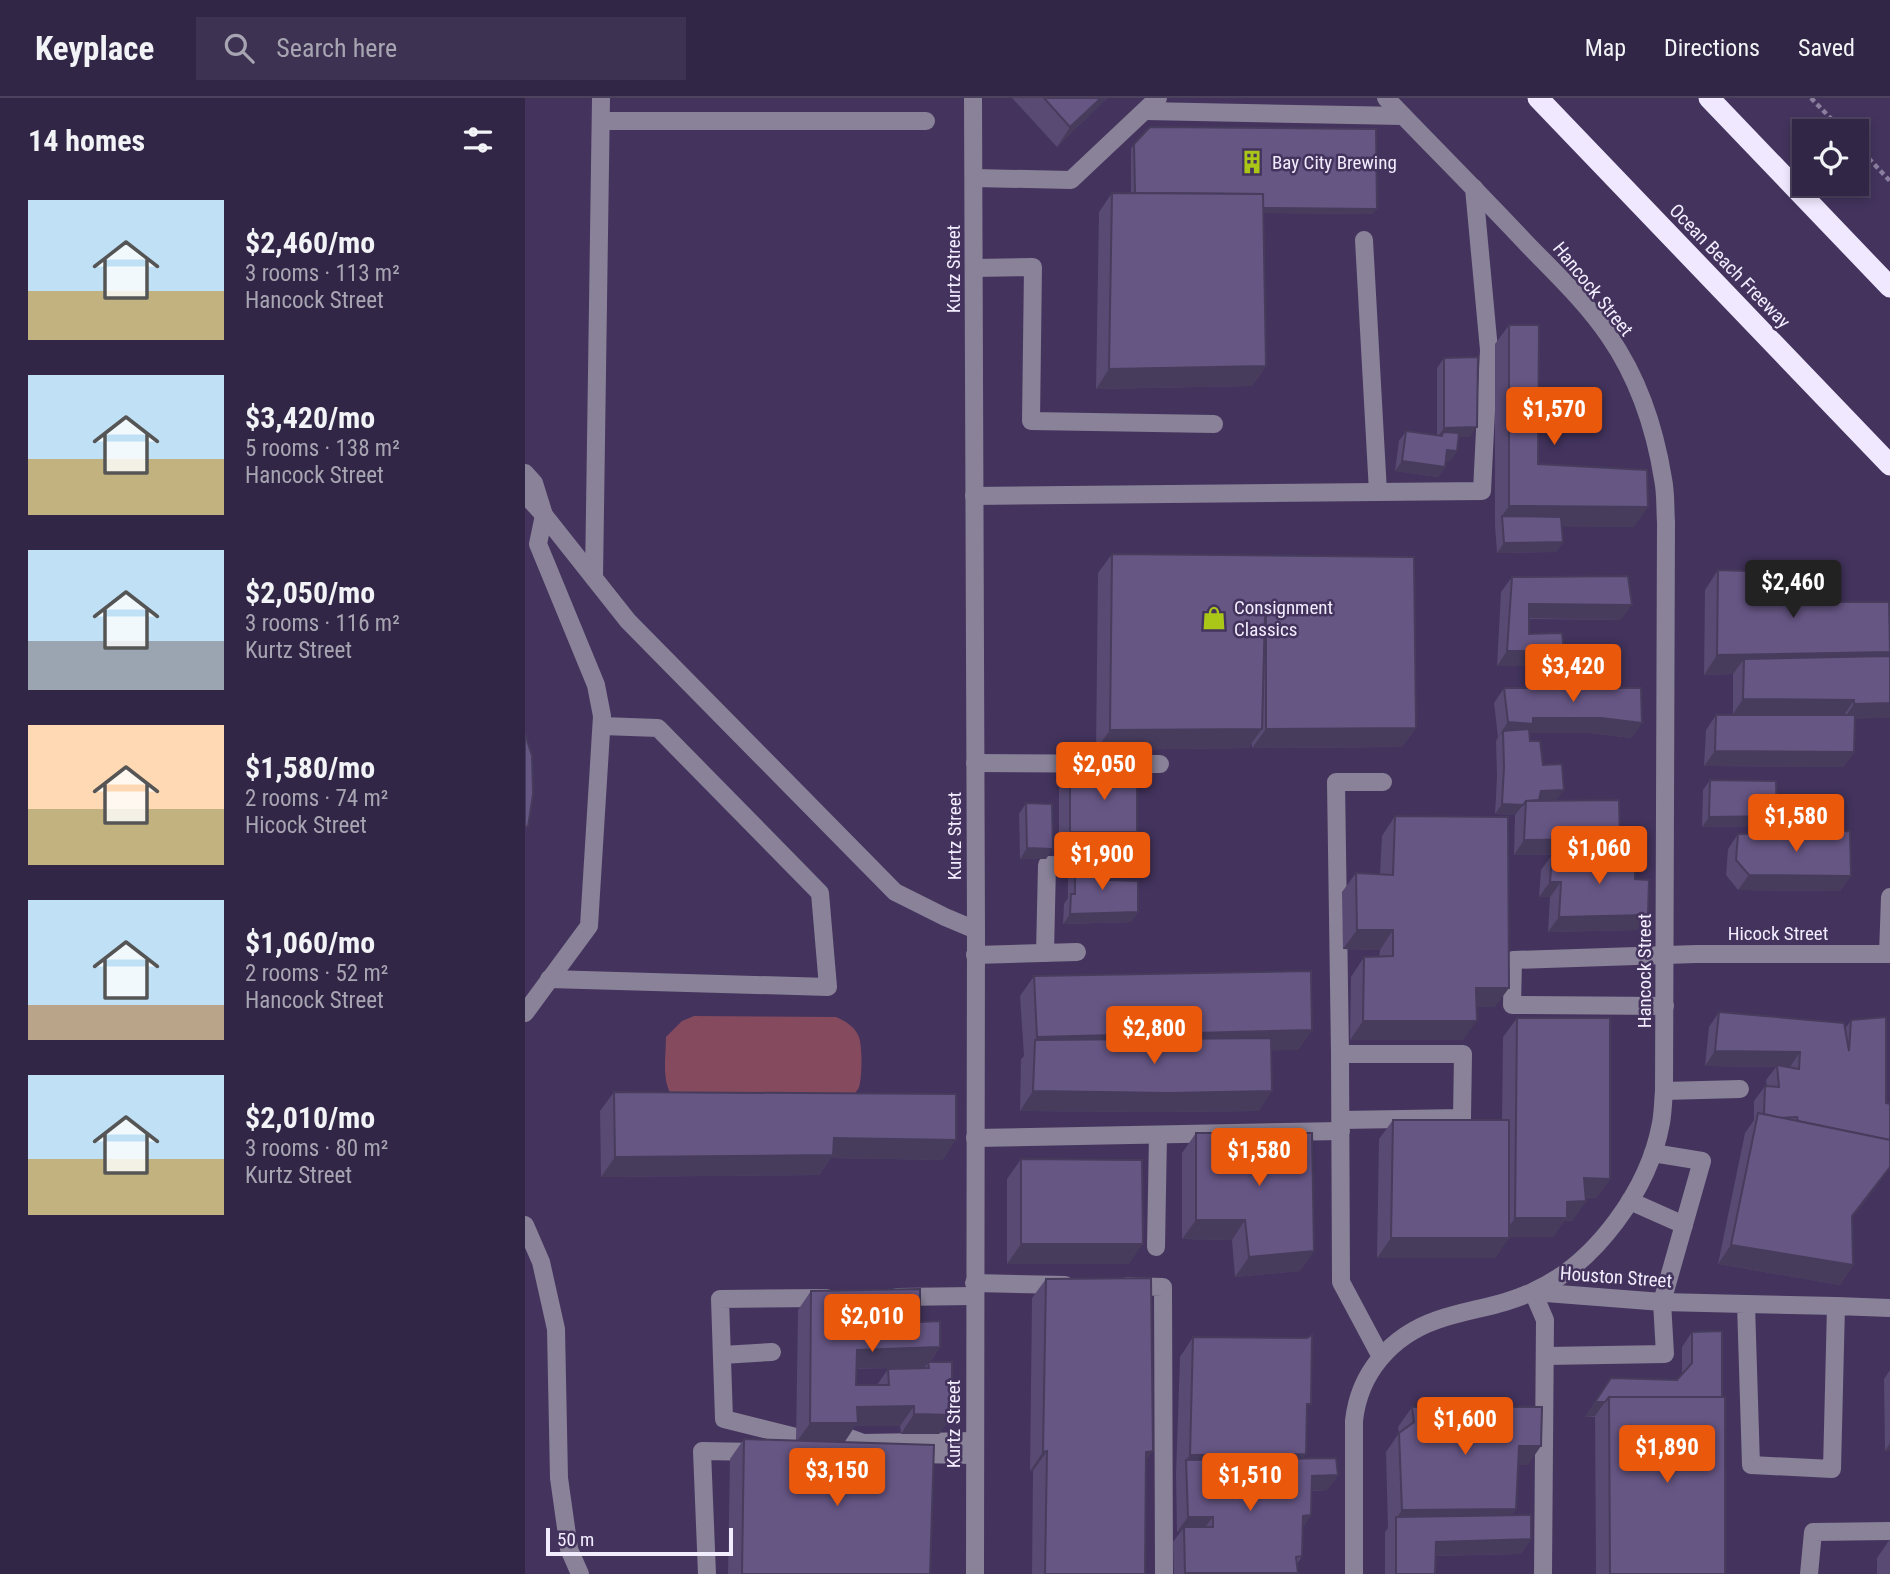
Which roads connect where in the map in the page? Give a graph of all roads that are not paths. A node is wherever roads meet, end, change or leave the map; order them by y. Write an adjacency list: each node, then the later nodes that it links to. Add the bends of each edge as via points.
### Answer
1 (601, 98): 8 (street)
2 (973, 98): 10 (street, Kurtz Street)
3 (1386, 98): 7 (street, Hancock Street)
4 (1538, 98): 16 (highway, Ocean Beach Freeway)
5 (1709, 98): 14 (highway)
6 (1151, 104): 7 (street); 10 (street, via 1071,180)
7 (1403, 116): 11 (street, Hancock Street)
8 (601, 121): 9 (street); 22 (street)
9 (926, 121)
10 (974, 178): 13 (street, Kurtz Street)
11 (1474, 188): 18 (street, via 1489,350 1482,491); 34 (street, Hancock Street, via 1609,336 1646,408 1656,442 1666,522)
12 (1364, 240): 18 (street)
13 (975, 268): 15 (street, via 1033,267 1031,421); 20 (street, Kurtz Street)
14 (1890, 287)
15 (1214, 424)
16 (1890, 465)
17 (525, 473): 21 (street, via 534,483)
18 (1378, 492): 20 (street)
19 (525, 494): 21 (street)
20 (974, 496): 24 (street, Kurtz Street)
21 (544, 515): 22 (street); 23 (street, via 538,544 596,685)
22 (594, 578): 29 (street, via 628,621 895,892)
23 (602, 726): 35 (street, via 589,926); 35 (street, via 658,728 820,893 828,987)
24 (975, 763): 25 (street); 29 (street, Kurtz Street)
25 (1160, 764)
26 (1383, 782): 38 (street, via 1336,782)
27 (1110, 866): 30 (street, via 1047,864)
28 (1890, 897): 32 (street)
29 (976, 930): 33 (street, Kurtz Street)
30 (1045, 953): 31 (street); 33 (street)
31 (1077, 953)
32 (1889, 954): 34 (street, Hicock Street)
33 (975, 955): 43 (street, Kurtz Street)
34 (1666, 956): 36 (street, Hancock Street); 36 (street, Hicock Street, via 1513,960 1512,1005)
35 (548, 979): 37 (street)
36 (1665, 1006): 40 (street, Hancock Street)
37 (525, 1013)
38 (1340, 1054): 41 (street); 41 (street, via 1463,1054 1462,1118)
39 (1740, 1089): 40 (street)
40 (1664, 1091): 44 (street, Hancock Street)
41 (1341, 1126): 42 (street); 62 (street, via 1341,1282)
42 (1158, 1135): 43 (street); 48 (street)
43 (975, 1138): 51 (street, Kurtz Street)
44 (1653, 1153): 45 (street, Hancock Street); 47 (street, via 1702,1161)
45 (1630, 1201): 47 (street); 52 (street, Hancock Street, via 1575,1265)
46 (525, 1225): 66 (street, via 541,1262 557,1329 559,1478 569,1549)
47 (1684, 1225): 55 (street)
48 (1156, 1247)
49 (1082, 1285): 51 (street)
50 (1109, 1286): 69 (street, via 1163,1287)
51 (974, 1290): 53 (street); 64 (street, Kurtz Street)
52 (1532, 1292): 55 (street, Houston Street); 61 (street, via 1545,1320); 62 (street, Hancock Street, via 1425,1325)
53 (880, 1297)
54 (840, 1298): 60 (street, via 720,1299)
55 (1662, 1302): 56 (street, Houston Street); 61 (street, via 1665,1354)
56 (1746, 1304): 57 (street, Houston Street); 57 (street, via 1751,1465 1832,1469)
57 (1836, 1306): 58 (street, Houston Street)
58 (1890, 1308)
59 (772, 1352): 60 (street)
60 (722, 1355): 67 (street, via 724,1419 787,1449 702,1451)
61 (1546, 1356): 71 (street)
62 (1381, 1357): 70 (street, Hancock Street, via 1358,1395 1355,1412)
63 (841, 1445): 64 (street)
64 (974, 1448): 68 (street, Kurtz Street)
65 (1890, 1531): 72 (street, via 1813,1532)
66 (580, 1574)
67 (707, 1574)
68 (975, 1574)
69 (1164, 1574)
70 (1354, 1574)
71 (1543, 1574)
72 (1809, 1574)

